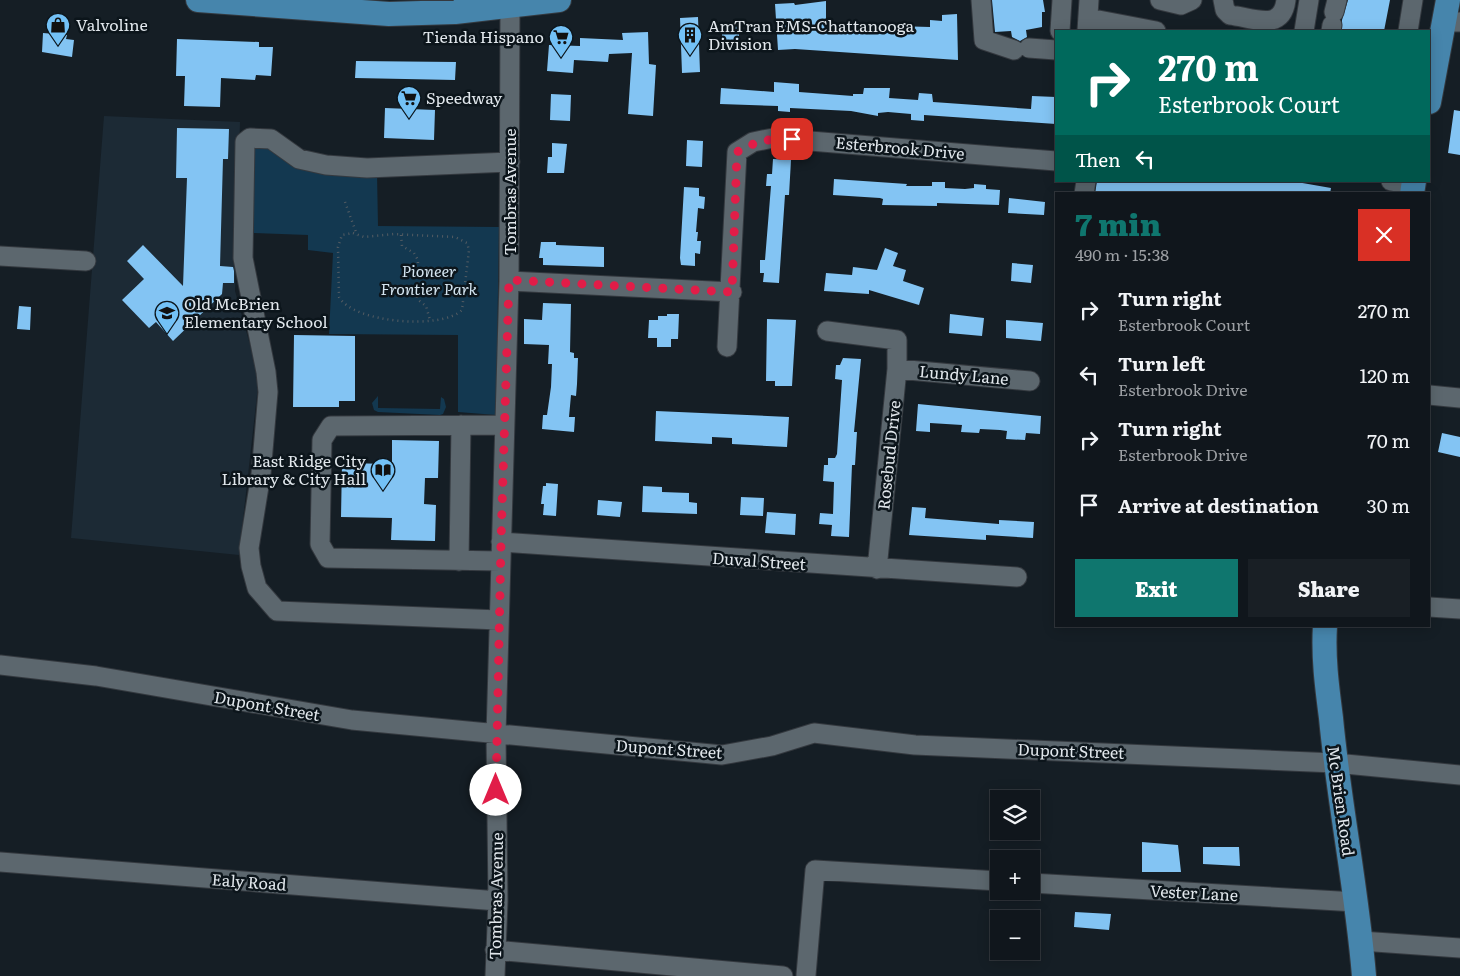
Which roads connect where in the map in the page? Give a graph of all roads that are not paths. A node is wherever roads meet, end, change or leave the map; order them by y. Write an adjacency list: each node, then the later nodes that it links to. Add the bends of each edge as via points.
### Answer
1 (198, 0): 11 (main road)
2 (981, 0): 20 (street, via 984,40 1021,49)
3 (1062, 0): 16 (street)
4 (1165, 0): 5 (street, via 1181,6)
5 (1192, 0)
6 (1223, 0): 7 (street, via 1230,15 1272,21 1285,12)
7 (1286, 0)
8 (1309, 0): 18 (street)
9 (1413, 0): 19 (street)
10 (548, 1): 12 (main road)
11 (314, 4): 12 (main road, via 390,14)
12 (510, 7): 24 (street, Tombras Avenue)
13 (1450, 14): 21 (main road)
14 (1088, 17): 15 (street)
15 (1131, 28): 17 (street)
16 (1060, 30)
17 (1148, 30)
18 (1304, 30)
19 (1408, 30)
20 (1055, 50)
21 (1433, 56): 22 (main road)
22 (1430, 90)
23 (1055, 160): 28 (street, Esterbrook Drive, via 773,138 753,142 737,152)
24 (510, 162): 27 (street, Tombras Avenue); 44 (street, via 367,168 326,165 299,159 271,140 250,138 245,142 242,235 243,258 268,392 261,474 249,548 258,588 277,611)
25 (0, 256): 26 (street)
26 (86, 261)
27 (509, 280): 28 (street); 36 (street, Tombras Avenue)
28 (732, 292): 30 (street)
29 (827, 331): 31 (street, Rosebud Drive, via 897,340)
30 (727, 347)
31 (897, 369): 32 (street, Lundy Lane); 40 (street, Rosebud Drive)
32 (1030, 381)
33 (1430, 395): 34 (street)
34 (1460, 398)
35 (461, 425): 36 (street); 38 (street); 38 (street, via 331,426 322,440 320,544 328,558)
36 (504, 425): 37 (street, Tombras Avenue)
37 (501, 542): 39 (street, Tombras Avenue); 40 (street, Duval Street)
38 (459, 561): 39 (street)
39 (500, 561): 44 (street, Tombras Avenue)
40 (877, 569): 41 (street, Duval Street)
41 (1017, 577)
42 (1430, 607): 43 (street)
43 (1460, 609)
44 (499, 620): 47 (street, Tombras Avenue)
45 (1325, 627): 48 (main road, Mc Brien Road, via 1324,649)
46 (0, 665): 47 (street, Dupont Street, via 96,676 352,720)
47 (496, 735): 48 (street, Dupont Street, via 722,755 772,746 814,733 915,745); 53 (street, Tombras Avenue)
48 (1335, 763): 49 (street, Dupont Street); 54 (main road, Mc Brien Road)
49 (1460, 775)
50 (0, 862): 53 (street, Ealy Road)
51 (990, 880): 60 (street, via 814,870)
52 (1040, 884): 54 (street, Vester Lane)
53 (498, 901): 57 (street, Tombras Avenue)
54 (1356, 902): 55 (main road, Mc Brien Road)
55 (1361, 941): 56 (street); 61 (main road, Mc Brien Road)
56 (1460, 948)
57 (495, 950): 58 (street, Tombras Avenue); 59 (street)
58 (495, 976)
59 (783, 976)
60 (802, 976)
61 (1364, 976)

